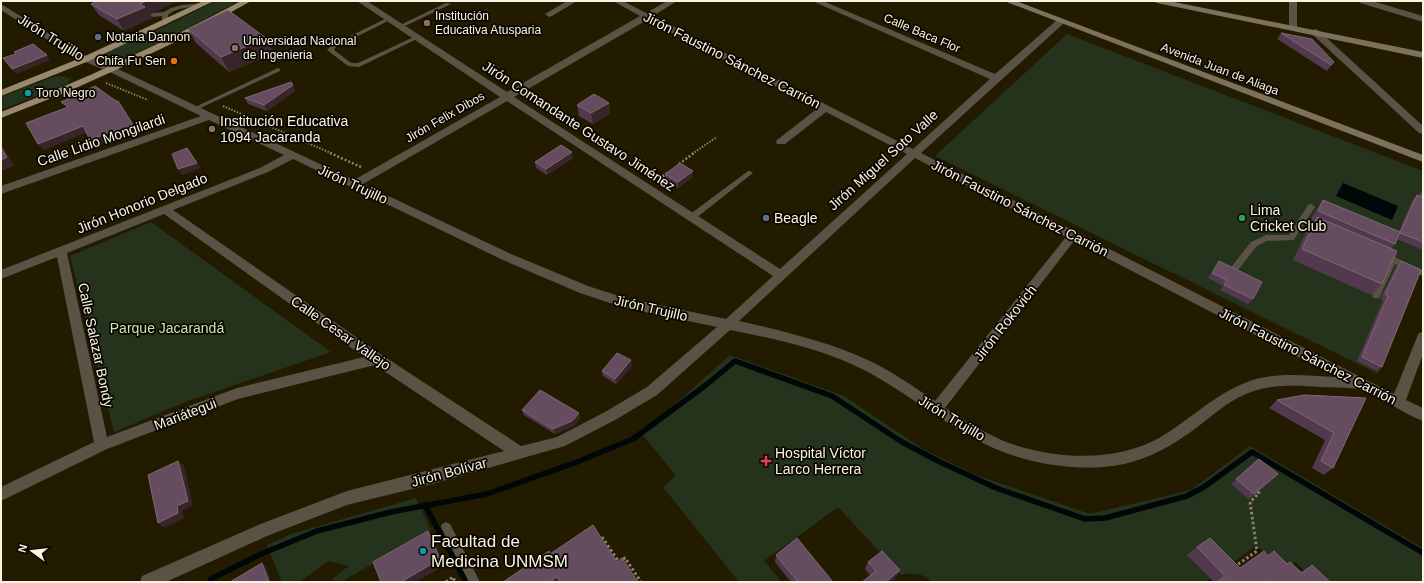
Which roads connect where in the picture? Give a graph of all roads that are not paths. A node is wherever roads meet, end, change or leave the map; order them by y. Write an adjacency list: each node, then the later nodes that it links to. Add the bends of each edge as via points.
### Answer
1 (210, 1): 19 (main road)
2 (247, 1): 29 (main road)
3 (361, 1): 20 (street, Jirón Comandante Gustavo Jiménez)
4 (573, 1): 16 (street)
5 (617, 1): 18 (street, Jirón Faustino Sánchez Carrión)
6 (673, 1): 18 (street, Jirón Felix Dibos)
7 (816, 1): 31 (street, Calle Baca Flor)
8 (1008, 1): 22 (main road, Avenida Juan de Aliaga)
9 (1157, 1): 24 (main road)
10 (1293, 1): 24 (street)
11 (1363, 1): 15 (street)
12 (1377, 1): 15 (street)
13 (448, 4): 23 (lane)
14 (1, 6): 28 (street, Jirón Trujillo)
15 (1384, 7): 21 (street)
16 (549, 14)
17 (153, 15): 19 (lane)
18 (647, 16): 33 (street, Jirón Felix Dibos); 34 (street, Jirón Faustino Sánchez Carrión)
19 (165, 19): 28 (main road)
20 (389, 19): 23 (street, Jirón Comandante Gustavo Jiménez); 26 (lane, via 330,50 350,65 360,65)
21 (1423, 19)
22 (1061, 21): 31 (street, Jirón Miguel Soto Valle); 42 (main road, Avenida Juan de Aliaga)
23 (401, 26): 26 (street, Jirón Comandante Gustavo Jiménez)
24 (1293, 27): 25 (main road)
25 (1315, 32): 27 (main road); 38 (street)
26 (418, 37): 33 (street, Jirón Comandante Gustavo Jiménez)
27 (1423, 55)
28 (86, 59): 29 (street, Jirón Trujillo); 32 (main road)
29 (111, 69): 35 (street, Jirón Trujillo); 36 (main road)
30 (278, 70): 35 (lane)
31 (996, 78): 40 (street, Jirón Miguel Soto Valle)
32 (1, 94)
33 (508, 96): 44 (street, Jirón Felix Dibos); 48 (street, Jirón Comandante Gustavo Jiménez)
34 (824, 108): 39 (street); 40 (street, Jirón Faustino Sánchez Carrión)
35 (194, 109): 37 (street, Jirón Trujillo)
36 (1, 115)
37 (210, 116): 41 (street, Jirón Trujillo); 45 (street, Calle Lidio Mongilardi)
38 (1423, 131)
39 (781, 142)
40 (913, 153): 51 (street, Jirón Faustino Sánchez Carrión); 58 (street, Jirón Miguel Soto Valle)
41 (293, 155): 44 (street, Jirón Trujillo); 47 (street, Jirón Honorio Delgado, via 264,170)
42 (1423, 159)
43 (750, 173): 48 (lane)
44 (354, 185): 60 (street, Jirón Trujillo, via 539,272 599,295)
45 (1, 190)
46 (1311, 207): 49 (lane)
47 (165, 210): 53 (street, Jirón Honorio Delgado); 62 (street, Calle Cesar Vallejo)
48 (692, 217): 58 (street, Jirón Comandante Gustavo Jiménez)
49 (1303, 220): 50 (lane); 55 (lane, via 1291,238 1266,238 1254,244)
50 (1331, 232)
51 (1073, 235): 63 (street, Jirón Faustino Sánchez Carrión); 67 (street, Jirón Rokovich)
52 (1372, 250): 54 (lane)
53 (61, 251): 57 (street, Jirón Honorio Delgado); 69 (street, Calle Salazar Bondy)
54 (1393, 259): 56 (lane); 59 (lane)
55 (1235, 268)
56 (1423, 272)
57 (1, 275)
58 (780, 275): 60 (street, Jirón Miguel Soto Valle)
59 (1376, 296)
60 (728, 324): 67 (street, Jirón Trujillo, via 780,335 849,357 889,378); 70 (street, Jirón Bolívar, via 652,391 560,442)
61 (1423, 337): 66 (street)
62 (377, 358): 69 (street, Mariátegui, via 237,394); 70 (street, Calle Cesar Vallejo)
63 (1317, 361): 64 (street, via 1324,370 1323,376); 65 (street, Jirón Faustino Sánchez Carrión)
64 (1316, 380): 65 (street, Jirón Trujillo, via 1339,384); 67 (street, Jirón Trujillo, via 1281,380 1240,390 1167,441 1138,456 1111,461 1073,461 1012,451 981,437)
65 (1363, 384): 66 (street, Jirón Faustino Sánchez Carrión)
66 (1398, 402): 68 (street, Jirón Faustino Sánchez Carrión)
67 (936, 410)
68 (1423, 415)
69 (102, 446): 71 (street, Mariátegui)
70 (519, 453): 73 (street, Jirón Bolívar, via 347,498 263,530)
71 (1, 494)
72 (446, 527): 74 (lane)
73 (148, 582)
74 (475, 582)

